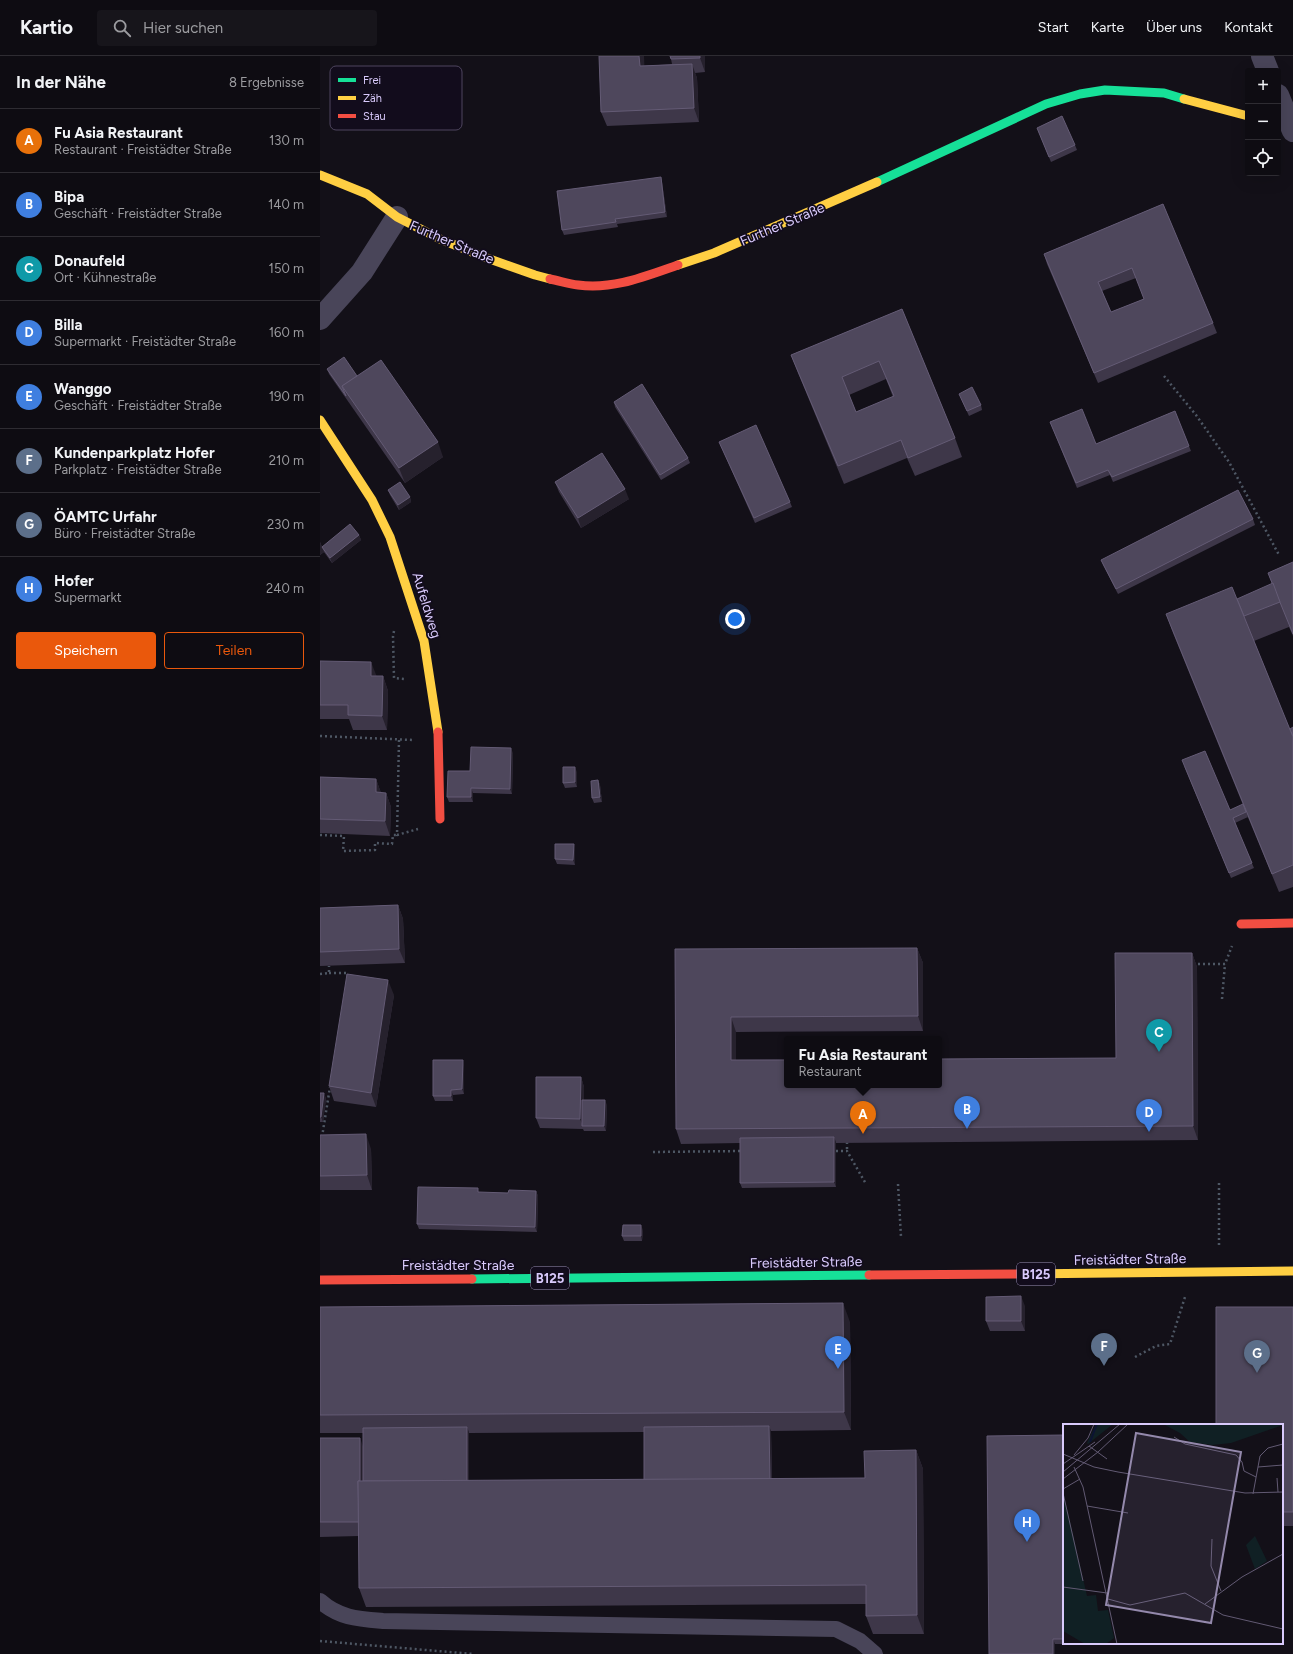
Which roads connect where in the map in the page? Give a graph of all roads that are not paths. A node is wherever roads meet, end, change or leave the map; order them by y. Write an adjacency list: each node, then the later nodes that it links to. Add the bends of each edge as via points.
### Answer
1 (1262, 56): 2 (street)
2 (1267, 68)
3 (1281, 107): 5 (street)
4 (1245, 115): 7 (street, Further Straße, via 1164,93 1104,90 1080,94 1046,104 874,184 714,253 643,277 602,286 578,286 535,275 440,239)
5 (1293, 131)
6 (320, 175): 7 (street, Further Straße, via 367,194)
7 (397, 218): 8 (street, via 362,272)
8 (320, 319)
9 (320, 420): 10 (street, Aufeldweg, via 372,500 390,537 424,641 439,736)
10 (440, 819)
11 (1293, 923): 12 (street)
12 (1241, 924)
13 (1293, 1271): 14 (street, Freistädter Straße / B125)
14 (320, 1280)
15 (320, 1601): 16 (lane, via 331,1611 360,1620 836,1629 860,1641)
16 (875, 1654)

